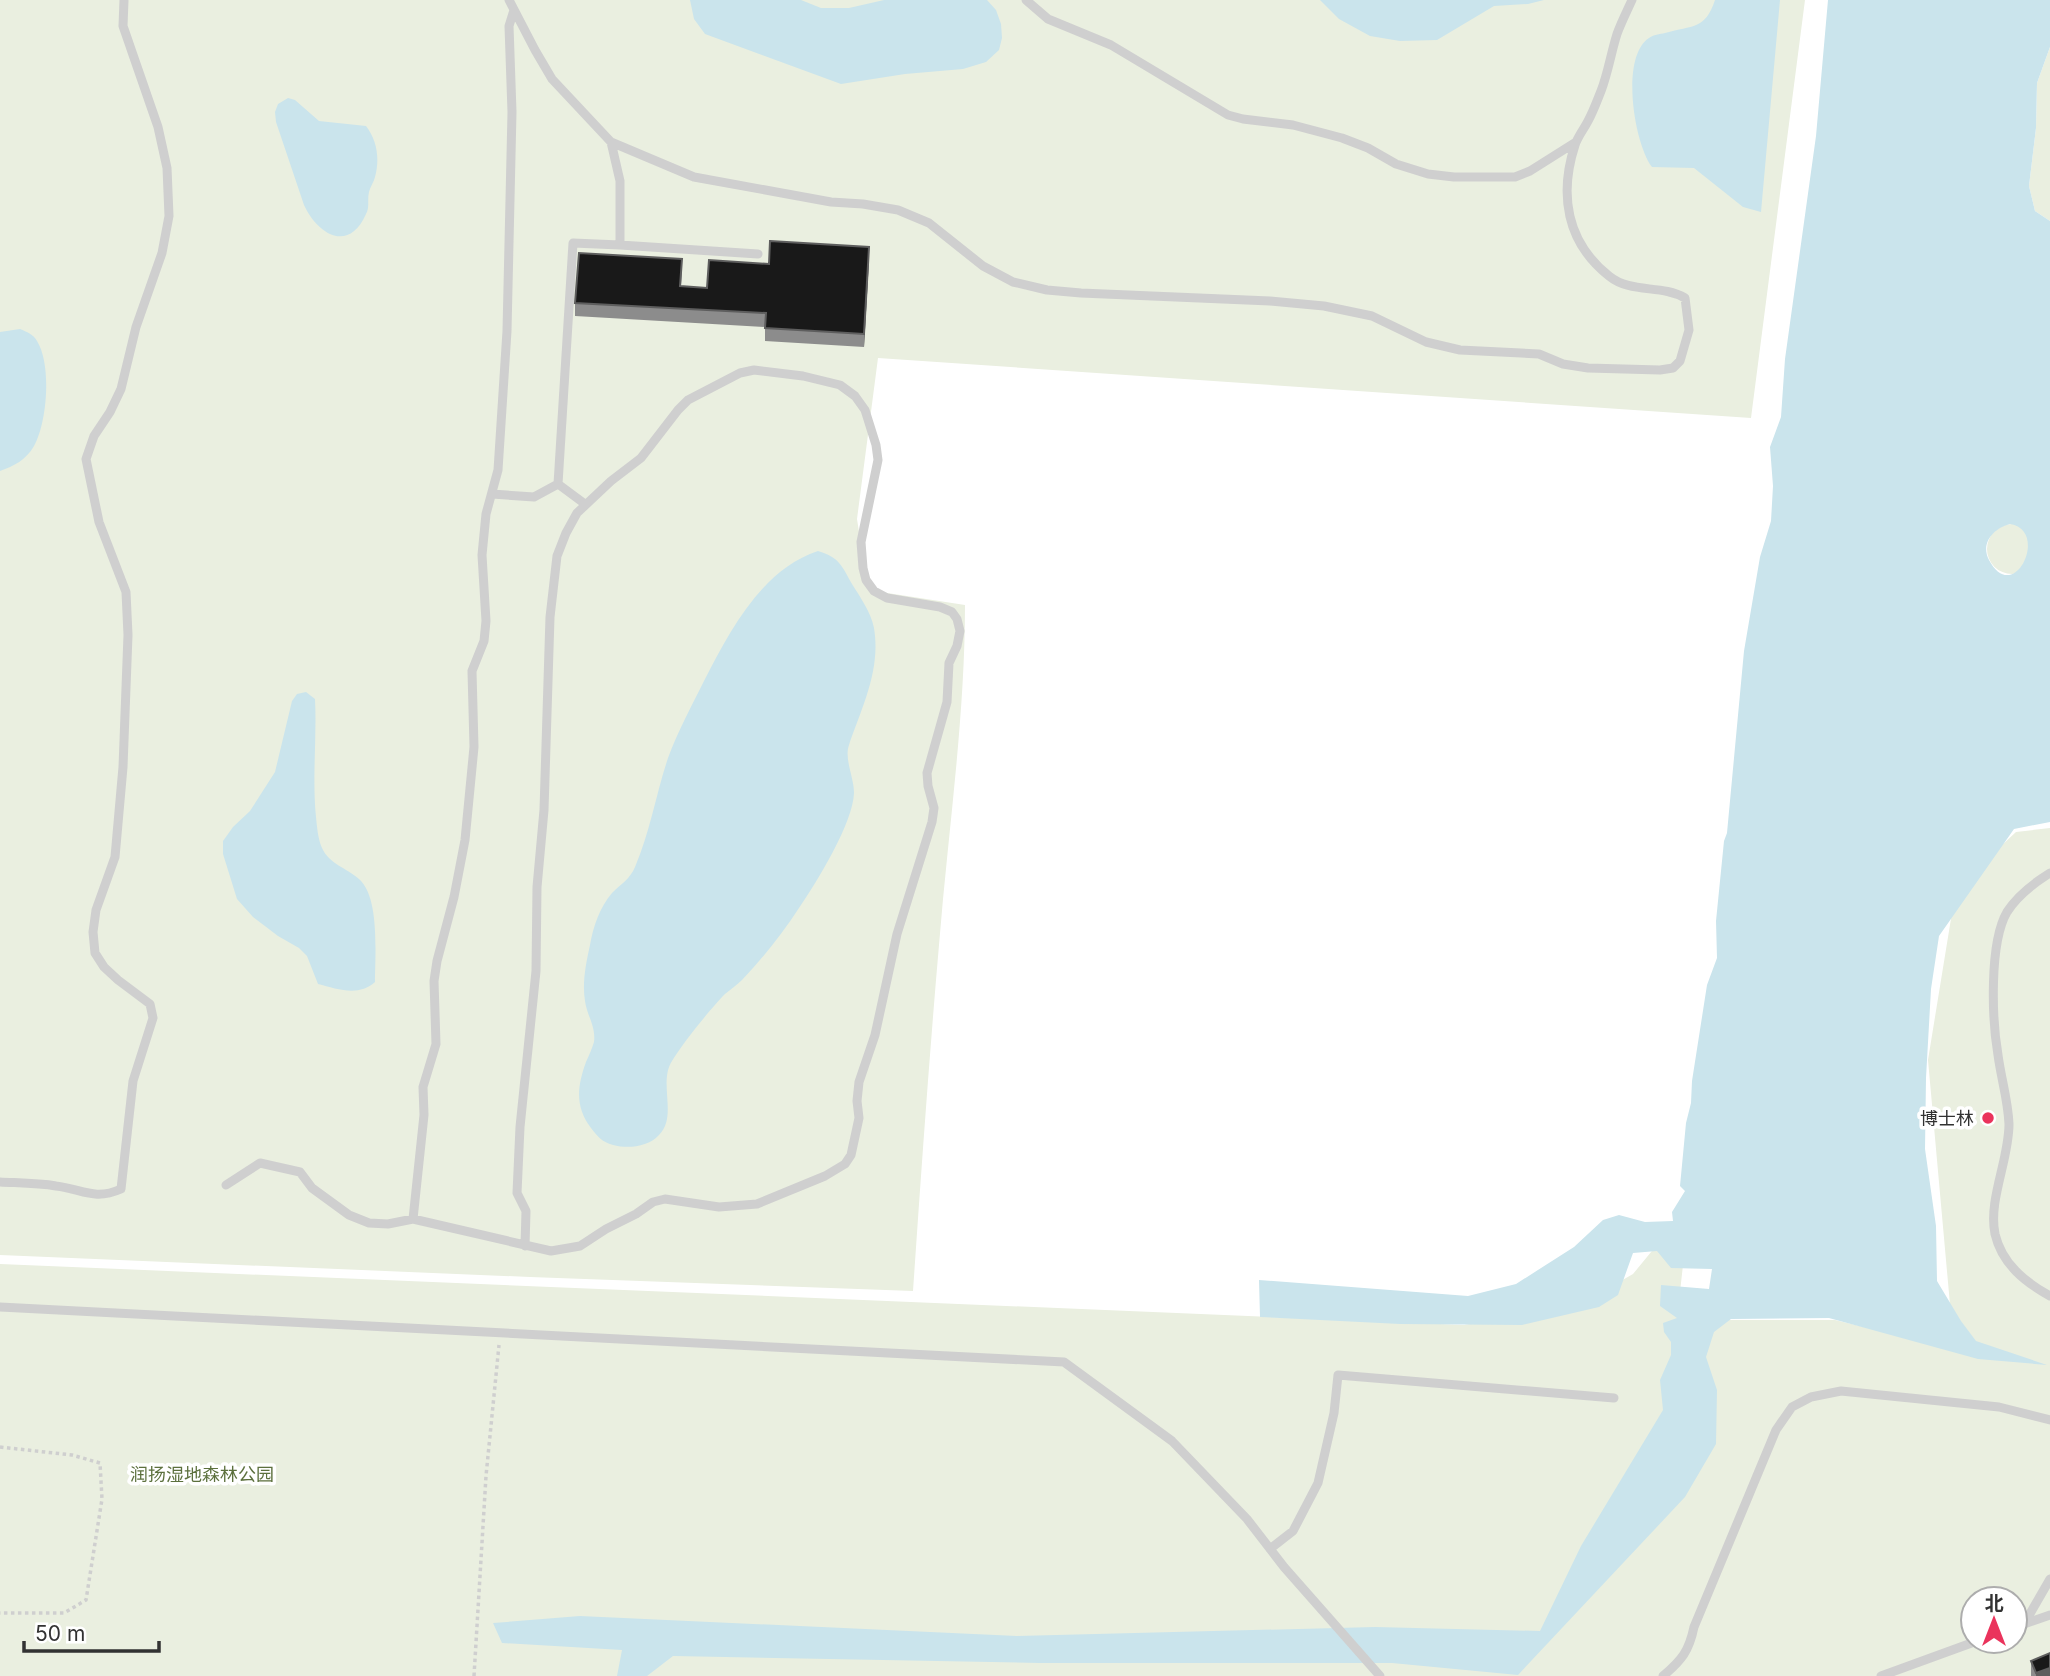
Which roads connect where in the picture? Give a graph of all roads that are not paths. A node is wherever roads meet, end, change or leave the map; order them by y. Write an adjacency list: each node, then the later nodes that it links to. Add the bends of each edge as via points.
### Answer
1 (124, 0): 14 (lane, via 123,26 159,127 169,216 121,389 86,459 99,522 126,593 128,635 115,857 93,932 95,953 104,967 150,1004 153,1018 133,1081 121,1189 92,1195 57,1186)
2 (509, 0): 5 (lane)
3 (1026, 0): 7 (lane, via 1048,19 1111,45 1228,115 1342,138 1428,174 1515,177)
4 (1632, 0): 7 (lane, via 1617,33 1602,89)
5 (514, 10): 6 (lane, via 552,79); 11 (lane, via 509,26 512,112 507,331 498,470)
6 (611, 142): 7 (lane, via 694,177 898,210 929,223 1003,277 1047,290 1324,306 1372,316 1426,342 1460,350 1539,354 1588,368 1674,368 1689,330 1685,298 1674,292 1628,286 1609,276 1583,246 1566,205); 8 (lane, via 620,181)
7 (1576, 142)
8 (620, 245): 9 (lane); 10 (lane, via 573,243)
9 (758, 254)
10 (558, 484): 11 (lane, via 534,497); 12 (lane)
11 (492, 494): 16 (lane, via 482,555 484,641 472,671 474,747 465,840 434,981 436,1044 423,1087)
12 (585, 504): 17 (lane, via 557,556 550,617 536,971 517,1193 526,1211); 17 (lane, via 641,458 688,400 740,373 775,370 840,385 865,410 878,460 861,542 866,580 887,598 952,612 960,631 949,663 947,702 927,772 932,822 859,1082 859,1118 845,1164 757,1204 719,1207 665,1199 580,1246 551,1251)
13 (2050, 873): 18 (lane, via 2005,915 1992,1009 2009,1123 1993,1214 1996,1236 2007,1262)
14 (0, 1182)
15 (226, 1185): 16 (lane, via 260,1163 300,1172 312,1188 349,1215 369,1223)
16 (413, 1219): 17 (lane)
17 (525, 1246)
18 (2050, 1296)
19 (0, 1307): 22 (lane, via 1063,1362 1171,1441)
20 (1614, 1398): 22 (lane, via 1338,1375 1318,1483 1293,1531)
21 (2050, 1420): 29 (lane, via 1999,1407 1841,1391 1811,1397 1792,1407 1776,1430 1690,1645 1679,1663)
22 (1270, 1549): 28 (lane)
23 (2050, 1579): 24 (lane)
24 (2029, 1610)
25 (2050, 1615): 26 (lane)
26 (2029, 1622)
27 (1959, 1648): 30 (lane)
28 (1380, 1676)
29 (1663, 1676)
30 (1881, 1676)

